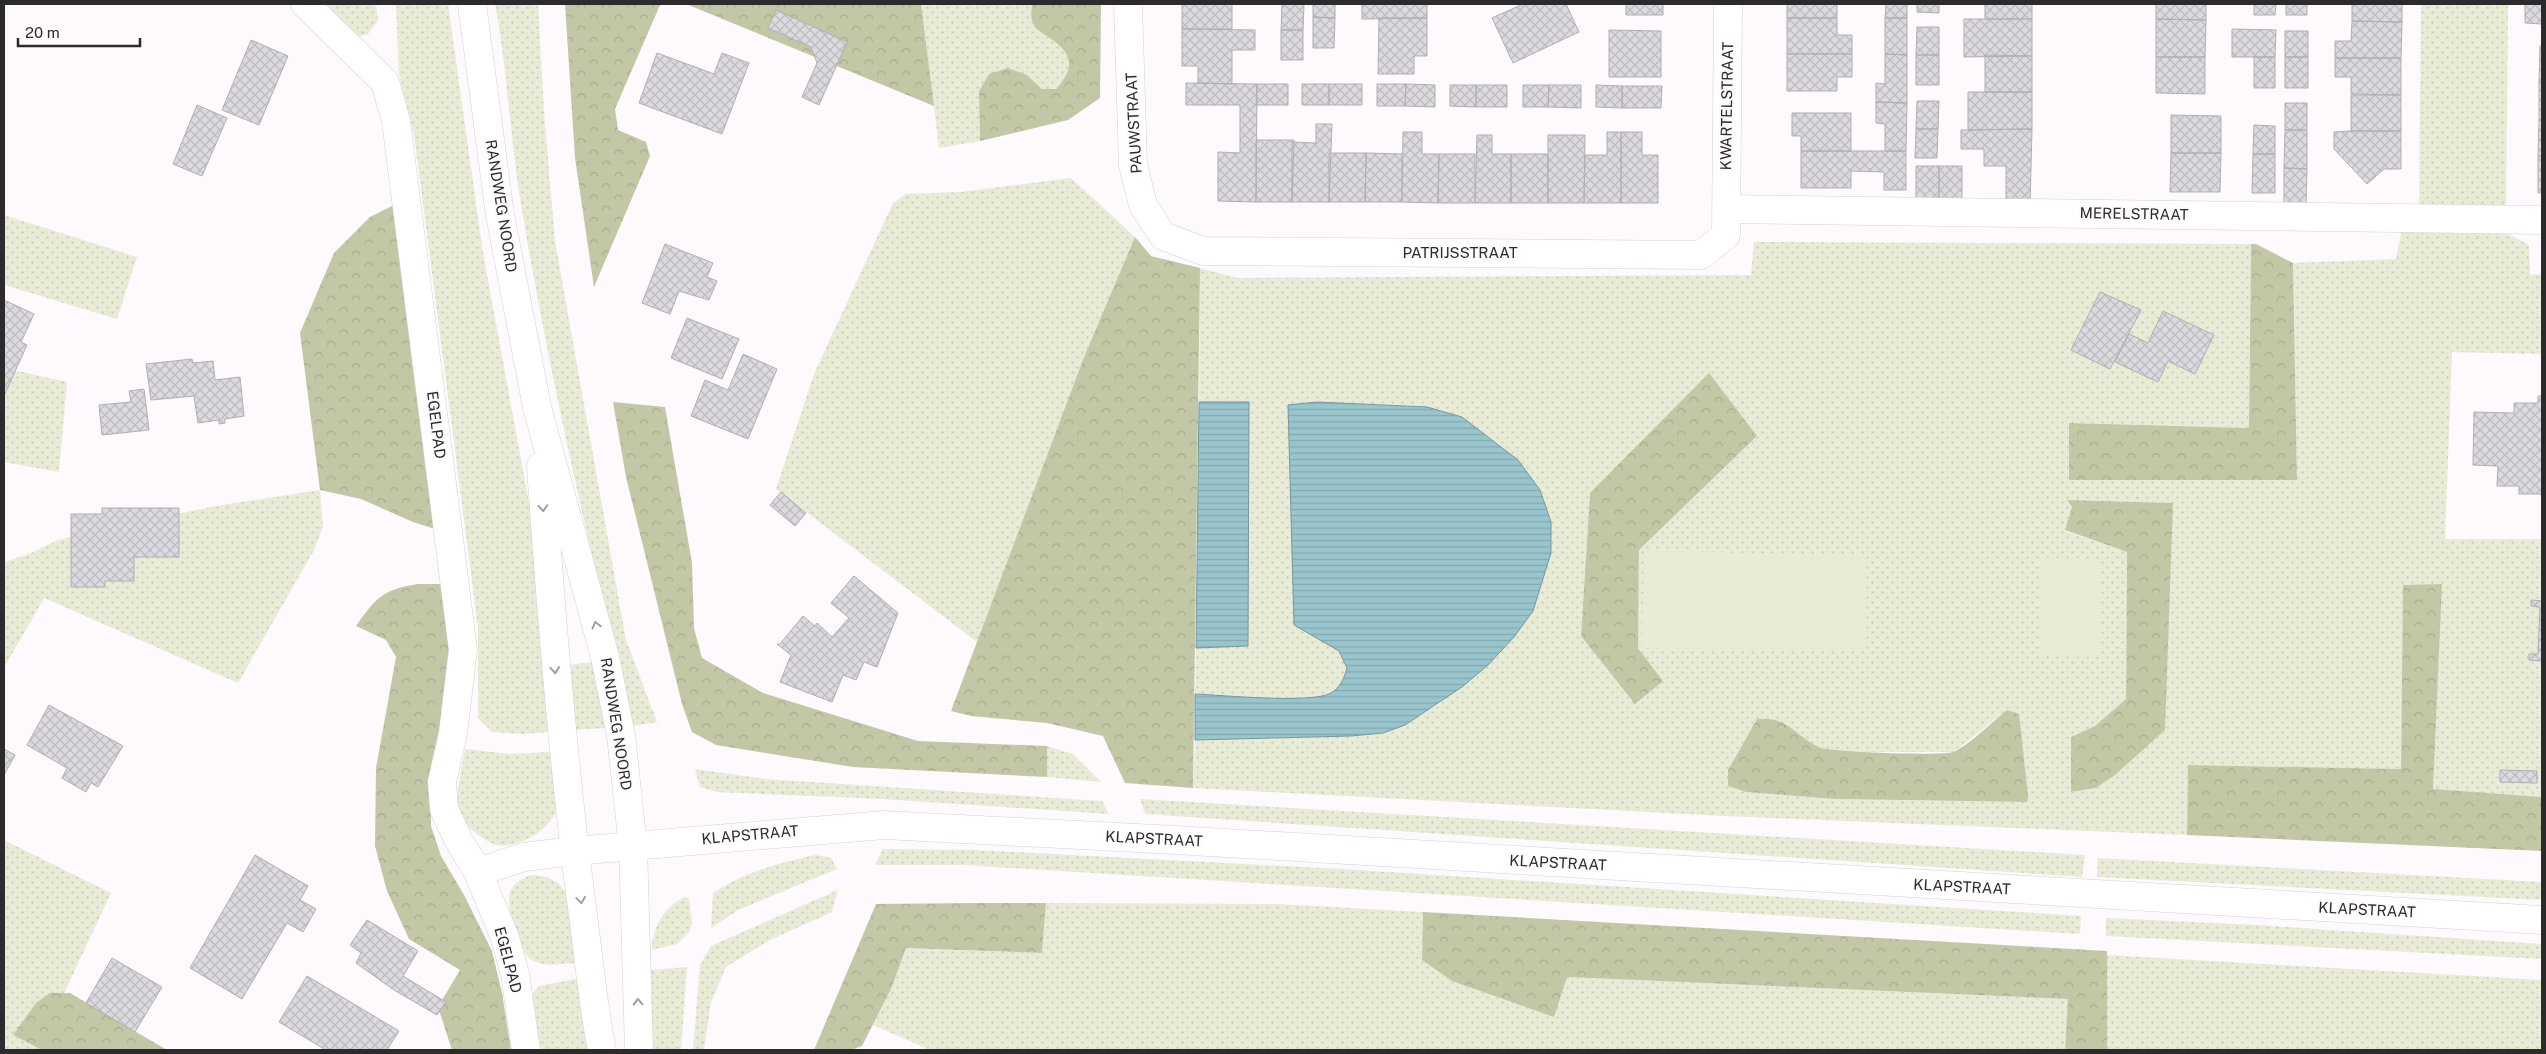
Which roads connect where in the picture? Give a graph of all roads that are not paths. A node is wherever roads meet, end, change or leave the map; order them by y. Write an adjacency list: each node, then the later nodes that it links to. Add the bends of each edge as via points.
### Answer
1 (305, 4): 11 (street, EGELPAD, via 385,82 396,121 463,650 453,733 442,782 444,809)
2 (472, 4): 8 (street, RANDWEG NOORD, via 500,215)
3 (1128, 4): 7 (street, PAUWSTRAAT, via 1133,165 1143,205)
4 (1728, 4): 5 (street, KWARTELSTRAAT)
5 (1726, 209): 6 (street, MERELSTRAAT); 7 (street, PATRIJSSTRAAT, via 1726,235 1701,255 1204,251)
6 (2542, 220)
7 (1163, 236)
8 (537, 407): 9 (street, RANDWEG NOORD, one-way to 8, via 621,736 605,657); 10 (street, RANDWEG NOORD, one-way to 10, via 552,633)
9 (633, 846): 10 (street, KLAPSTRAAT); 12 (street, KLAPSTRAAT, via 884,825); 15 (street, RANDWEG NOORD, one-way to 9)
10 (574, 851): 11 (street, via 524,857); 14 (street, RANDWEG NOORD, one-way to 14)
11 (478, 872): 13 (street, EGELPAD, via 515,974)
12 (2542, 920)
13 (526, 1050)
14 (602, 1050)
15 (639, 1050)

